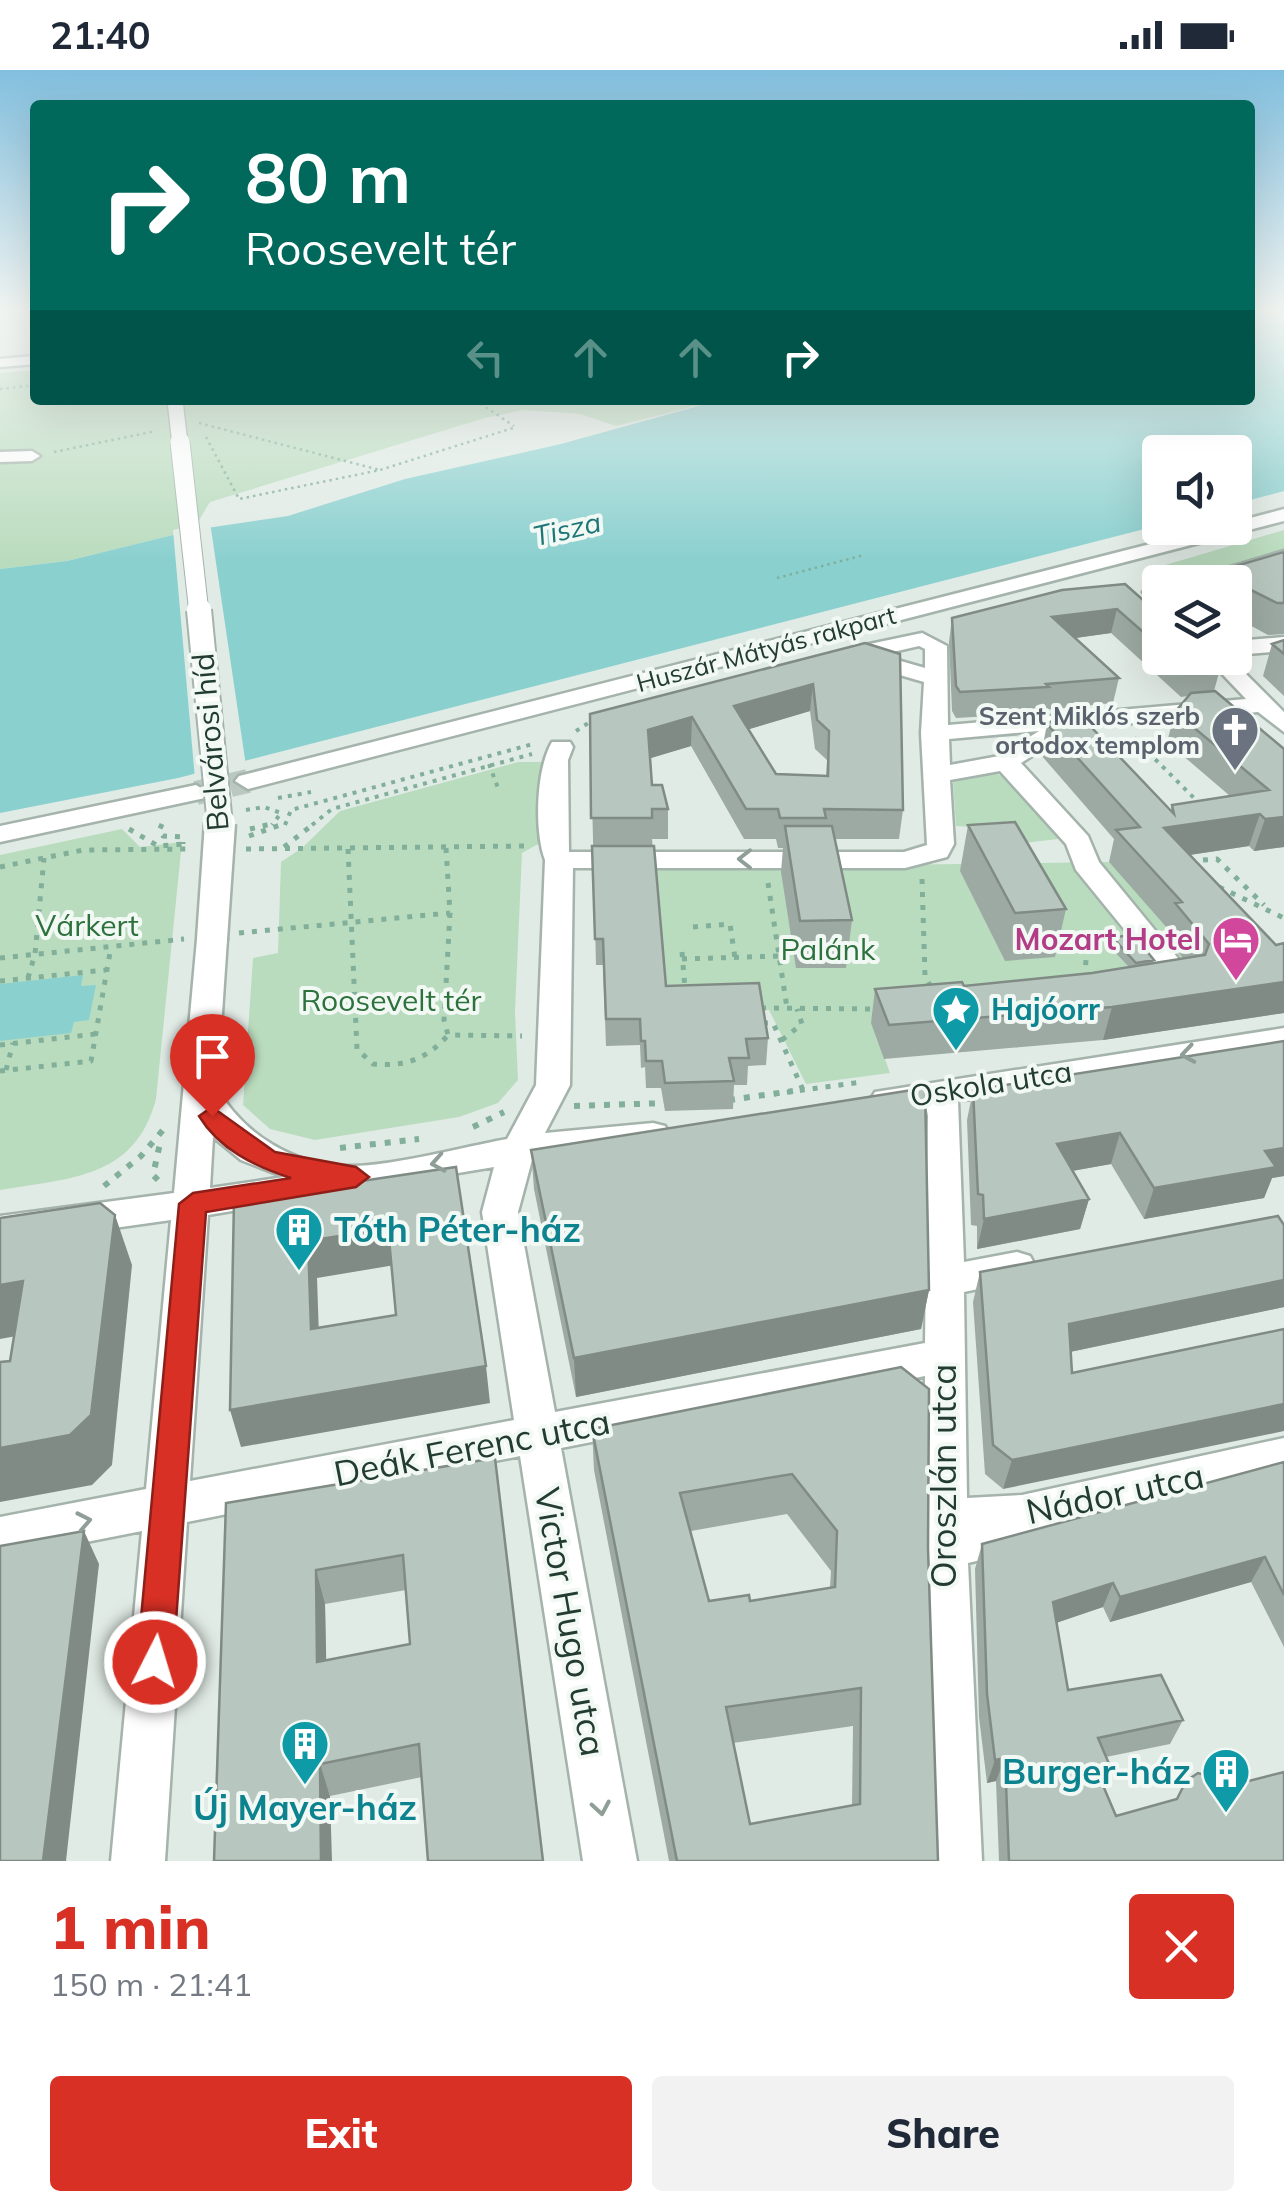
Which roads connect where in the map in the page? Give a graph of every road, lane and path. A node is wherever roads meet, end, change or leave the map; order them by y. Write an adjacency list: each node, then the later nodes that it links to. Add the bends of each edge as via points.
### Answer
1 (483, 405): 7 (path, via 516,427)
2 (186, 406): 3 (path); 81 (street, Belvárosi híd, bridge, via 221,806)
3 (199, 422): 7 (path); 7 (path, via 239,499)
4 (165, 430): 5 (path)
5 (32, 456): 6 (street)
6 (0, 457)
7 (380, 470)
8 (1284, 515): 32 (street, Huszár Mátyás rakpart)
9 (864, 555): 12 (path)
10 (1284, 557): 11 (street)
11 (1252, 566)
12 (777, 578)
13 (1284, 644): 14 (street)
14 (1252, 647)
15 (1235, 675): 17 (street)
16 (935, 678): 16 (street, via 936,646 922,639 868,652 870,659); 22 (street)
17 (1263, 704): 19 (street); 21 (street)
18 (598, 717): 25 (path)
19 (1113, 717): 20 (street); 38 (path)
20 (1073, 721): 22 (street); 28 (street)
21 (1284, 725)
22 (933, 733): 31 (street)
23 (522, 737): 24 (path)
24 (531, 745)
25 (560, 747): 29 (path); 48 (street)
26 (485, 758): 29 (path)
27 (434, 760): 30 (path)
28 (1006, 762): 31 (street); 56 (street, via 1079,842 1086,864)
29 (489, 764): 34 (path); 36 (path)
30 (443, 769)
31 (936, 775): 48 (street, one-way to 48, via 941,844 938,851 905,860)
32 (248, 781)
33 (341, 784): 36 (path)
34 (498, 788)
35 (196, 793): 40 (street)
36 (355, 803): 46 (path, via 332,810)
37 (246, 810): 41 (path, via 281,813 273,825 249,829)
38 (1206, 810)
39 (166, 820): 42 (path, via 159,831 183,836)
40 (0, 834)
41 (249, 836)
42 (183, 844)
43 (348, 848): 44 (path); 46 (path); 74 (path, via 357,1050 373,1064 411,1064 434,1053)
44 (446, 848): 48 (path); 74 (path)
45 (230, 849): 46 (path)
46 (281, 849)
47 (194, 850): 49 (path, via 84,850)
48 (556, 852): 75 (street)
49 (44, 858): 51 (path); 63 (path)
50 (1184, 862): 55 (path, via 1217,858)
51 (0, 867)
52 (922, 867): 67 (path, via 925,976)
53 (766, 868): 60 (path)
54 (1219, 887): 55 (path)
55 (1270, 911): 57 (path)
56 (1132, 918): 65 (street, via 1180,979); 65 (path, via 1108,936 1087,939 1084,992)
57 (1284, 918)
58 (693, 927): 61 (path, via 730,924)
59 (111, 946): 62 (path)
60 (778, 956): 61 (path); 69 (path)
61 (735, 958): 66 (path, via 682,956)
62 (107, 970): 63 (path); 73 (path)
63 (28, 978): 64 (path)
64 (0, 981)
65 (1128, 986)
66 (687, 1006)
67 (941, 1006)
68 (754, 1008): 69 (path)
69 (788, 1008): 70 (path)
70 (797, 1008): 71 (path); 76 (path, via 802,1024)
71 (883, 1008)
72 (763, 1022): 76 (path, via 773,1023)
73 (96, 1034): 78 (path); 80 (path, via 91,1061)
74 (448, 1035): 75 (path)
75 (556, 1035): 86 (street, via 553,1085)
76 (782, 1040): 82 (path)
77 (1284, 1040): 83 (street, Oskola utca, one-way to 83)
78 (12, 1044): 79 (path); 80 (path)
79 (0, 1045)
80 (3, 1071)
81 (200, 1088): 93 (street, via 212,1116 234,1140 265,1158); 94 (street, Belvárosi híd)
82 (803, 1090)
83 (939, 1092): 87 (street, Oskola utca); 97 (street, Oroszlán utca, via 945,1116)
84 (731, 1100): 85 (path)
85 (714, 1101)
86 (544, 1107): 88 (path); 89 (path, via 508,1109); 92 (street)
87 (847, 1107)
88 (681, 1117): 92 (street)
89 (458, 1132)
90 (421, 1138): 91 (path)
91 (330, 1150)
92 (520, 1150): 93 (street, one-way to 93); 99 (street, Victor Hugo utca, via 500,1212)
93 (356, 1177): 94 (street)
94 (193, 1204): 95 (street); 102 (street, Belvárosi híd)
95 (0, 1230)
96 (1057, 1259): 97 (street)
97 (942, 1281): 98 (street, Oroszlán utca)
98 (943, 1356): 99 (street, Deák Ferenc utca); 103 (street, Oroszlán utca)
99 (538, 1436): 102 (street, Deák Ferenc utca); 106 (street, Victor Hugo utca, one-way to 106)
100 (1277, 1458): 103 (street, Nádor utca)
101 (1148, 1501): 103 (street)
102 (168, 1504): 104 (street, Deák Ferenc utca, one-way to 102); 105 (street, Belvárosi híd)
103 (945, 1533): 107 (street, Oroszlán utca)
104 (0, 1538)
105 (138, 1861)
106 (610, 1861)
107 (954, 1861)

